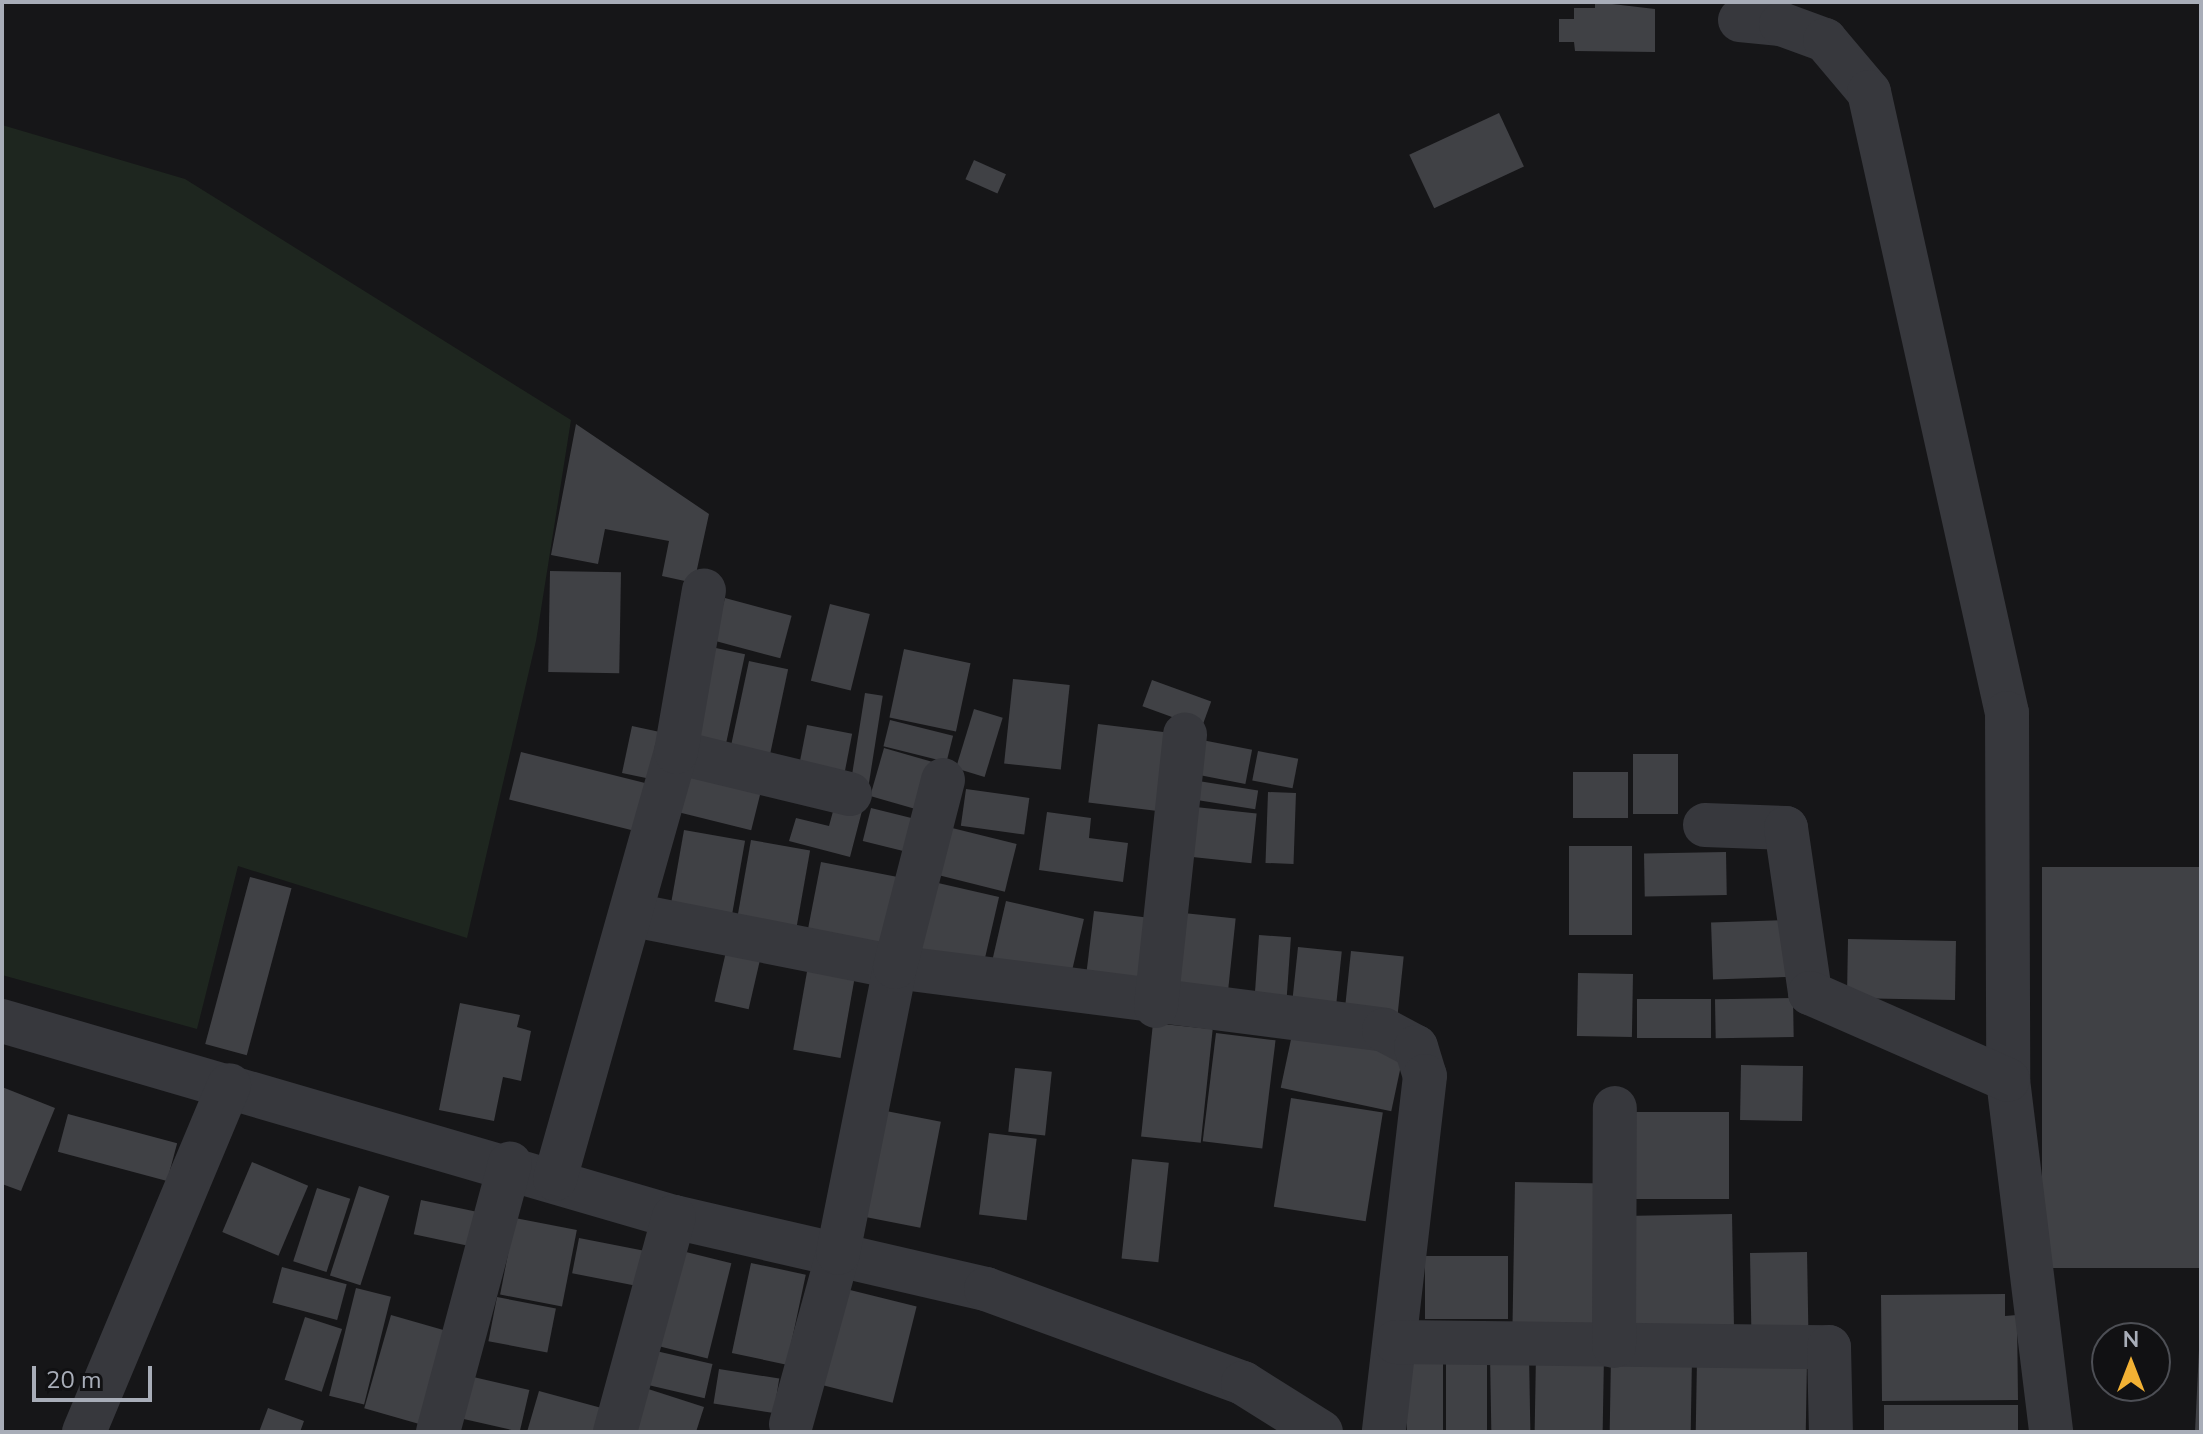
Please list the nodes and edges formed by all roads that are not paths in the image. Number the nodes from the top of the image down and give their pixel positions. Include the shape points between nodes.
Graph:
1 (1722, 12) edge
2 (704, 590) dead end
3 (1185, 735) dead end
4 (676, 752) junction
5 (943, 780) dead end
6 (850, 794) dead end
7 (1705, 825) dead end
8 (633, 915) junction
9 (895, 967) junction
10 (1156, 1006) junction
11 (2, 1021) edge
12 (2008, 1080) junction
13 (229, 1085) junction
14 (1615, 1108) dead end
15 (510, 1164) junction
16 (555, 1179) junction
17 (674, 1217) junction
18 (838, 1253) junction
19 (1396, 1342) junction
20 (1614, 1346) junction
21 (791, 1424) dead end
22 (84, 1432) edge
23 (438, 1432) edge
24 (615, 1432) edge
25 (1321, 1432) edge
26 (1384, 1432) edge
27 (1831, 1432) edge
28 (2051, 1432) edge

1 - 12 street via 1825,40 1869,92 2007,713
2 - 4 street
3 - 10 street
4 - 6 street
4 - 8 street
5 - 9 street
7 - 12 street via 1786,828 1810,993
8 - 9 street
8 - 16 street
9 - 10 street
9 - 18 street
10 - 19 street via 1384,1030 1416,1047 1425,1076
11 - 13 street
12 - 28 street
13 - 15 street
13 - 22 street
14 - 20 street
15 - 16 street
15 - 23 street
16 - 17 street
17 - 18 street
17 - 24 street
18 - 21 street
18 - 25 street via 986,1289 1243,1383
19 - 20 street
19 - 26 street
20 - 27 street via 1829,1347

